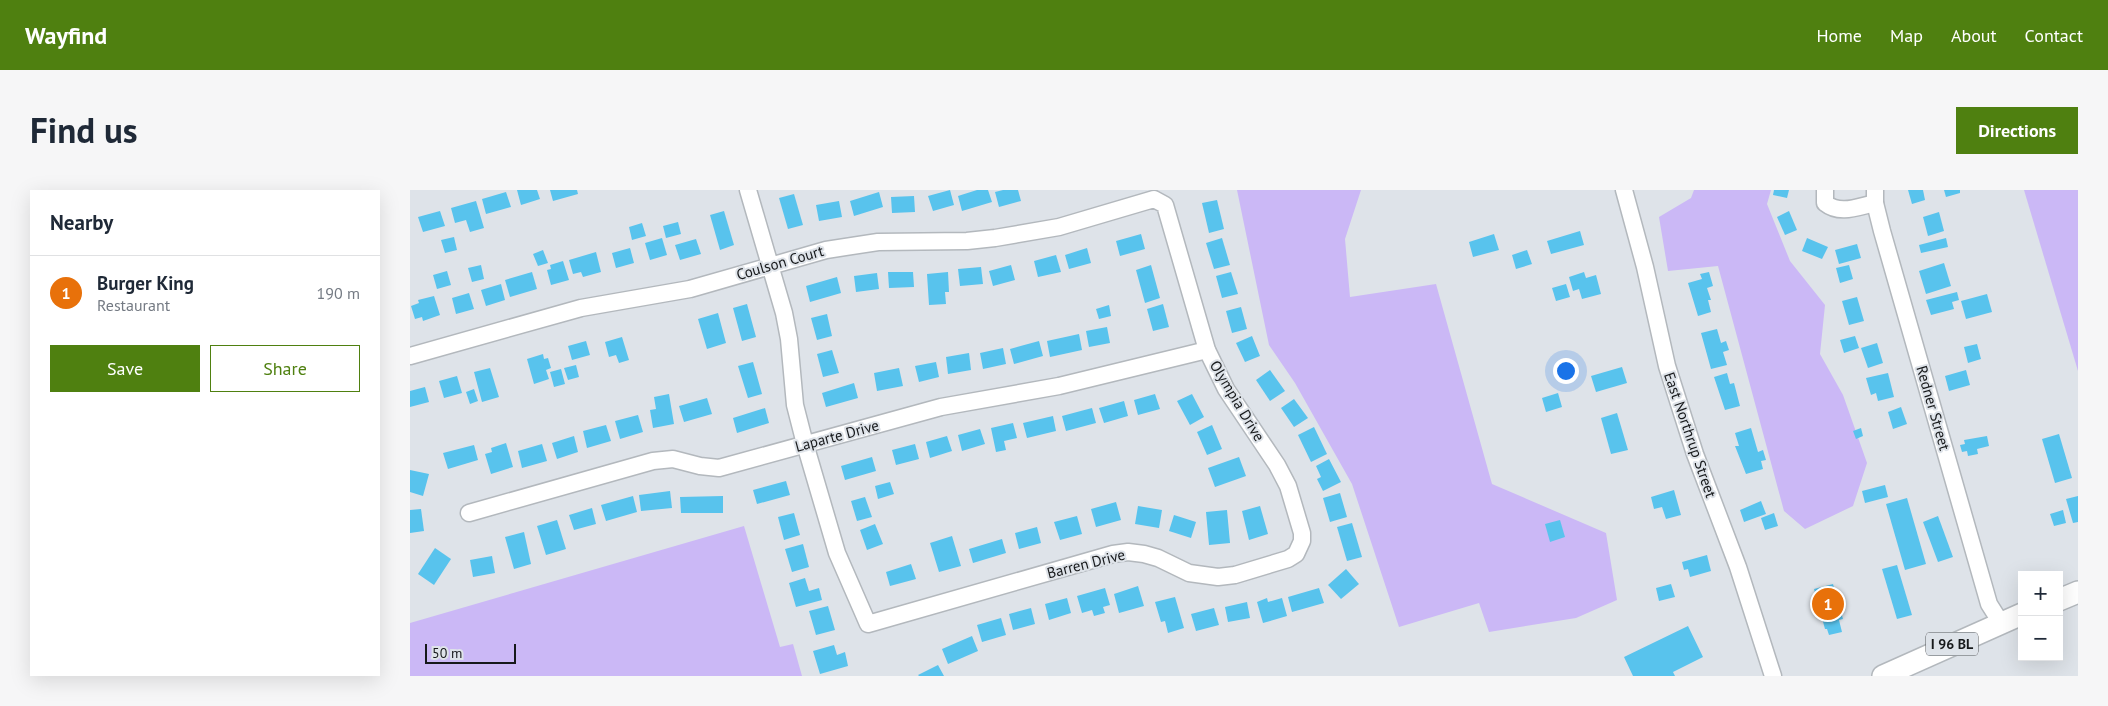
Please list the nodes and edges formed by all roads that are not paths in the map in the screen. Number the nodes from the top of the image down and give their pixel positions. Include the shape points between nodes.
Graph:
1 (748, 190) edge
2 (1624, 190) edge
3 (1825, 190) edge
4 (1875, 197) edge
5 (1154, 199) joint
6 (769, 266) junction
7 (1207, 350) junction
8 (410, 356) edge
9 (805, 444) junction
10 (469, 514) dead end
11 (1300, 548) joint
12 (2078, 592) edge
13 (2063, 598) edge
14 (2018, 616) edge
15 (2002, 622) junction
16 (1773, 676) edge
17 (1883, 676) edge

1 - 6 street
2 - 16 street, East Northrup Street via 1667,366
3 - 4 street via 1825,203 1833,210 1848,209
4 - 15 street, Redner Street via 1989,604
5 - 6 street, Coulson Court via 1032,232 967,241 878,242 826,250
5 - 7 street, Olympia Drive via 1164,205
6 - 8 street, Coulson Court via 682,291 581,308
6 - 9 street via 787,331 794,396
7 - 9 street, Laparte Drive via 1059,386 941,407
7 - 11 street, Olympia Drive via 1226,389 1288,486 1302,533
9 - 10 street, Laparte Drive via 719,468 673,459 653,461
9 - 11 street, Barren Drive via 837,554 868,624 1114,554 1144,554 1189,573 1218,577 1288,559
12 - 13 main road
14 - 15 main road, I 96 BL
15 - 17 main road, I 96 BL

